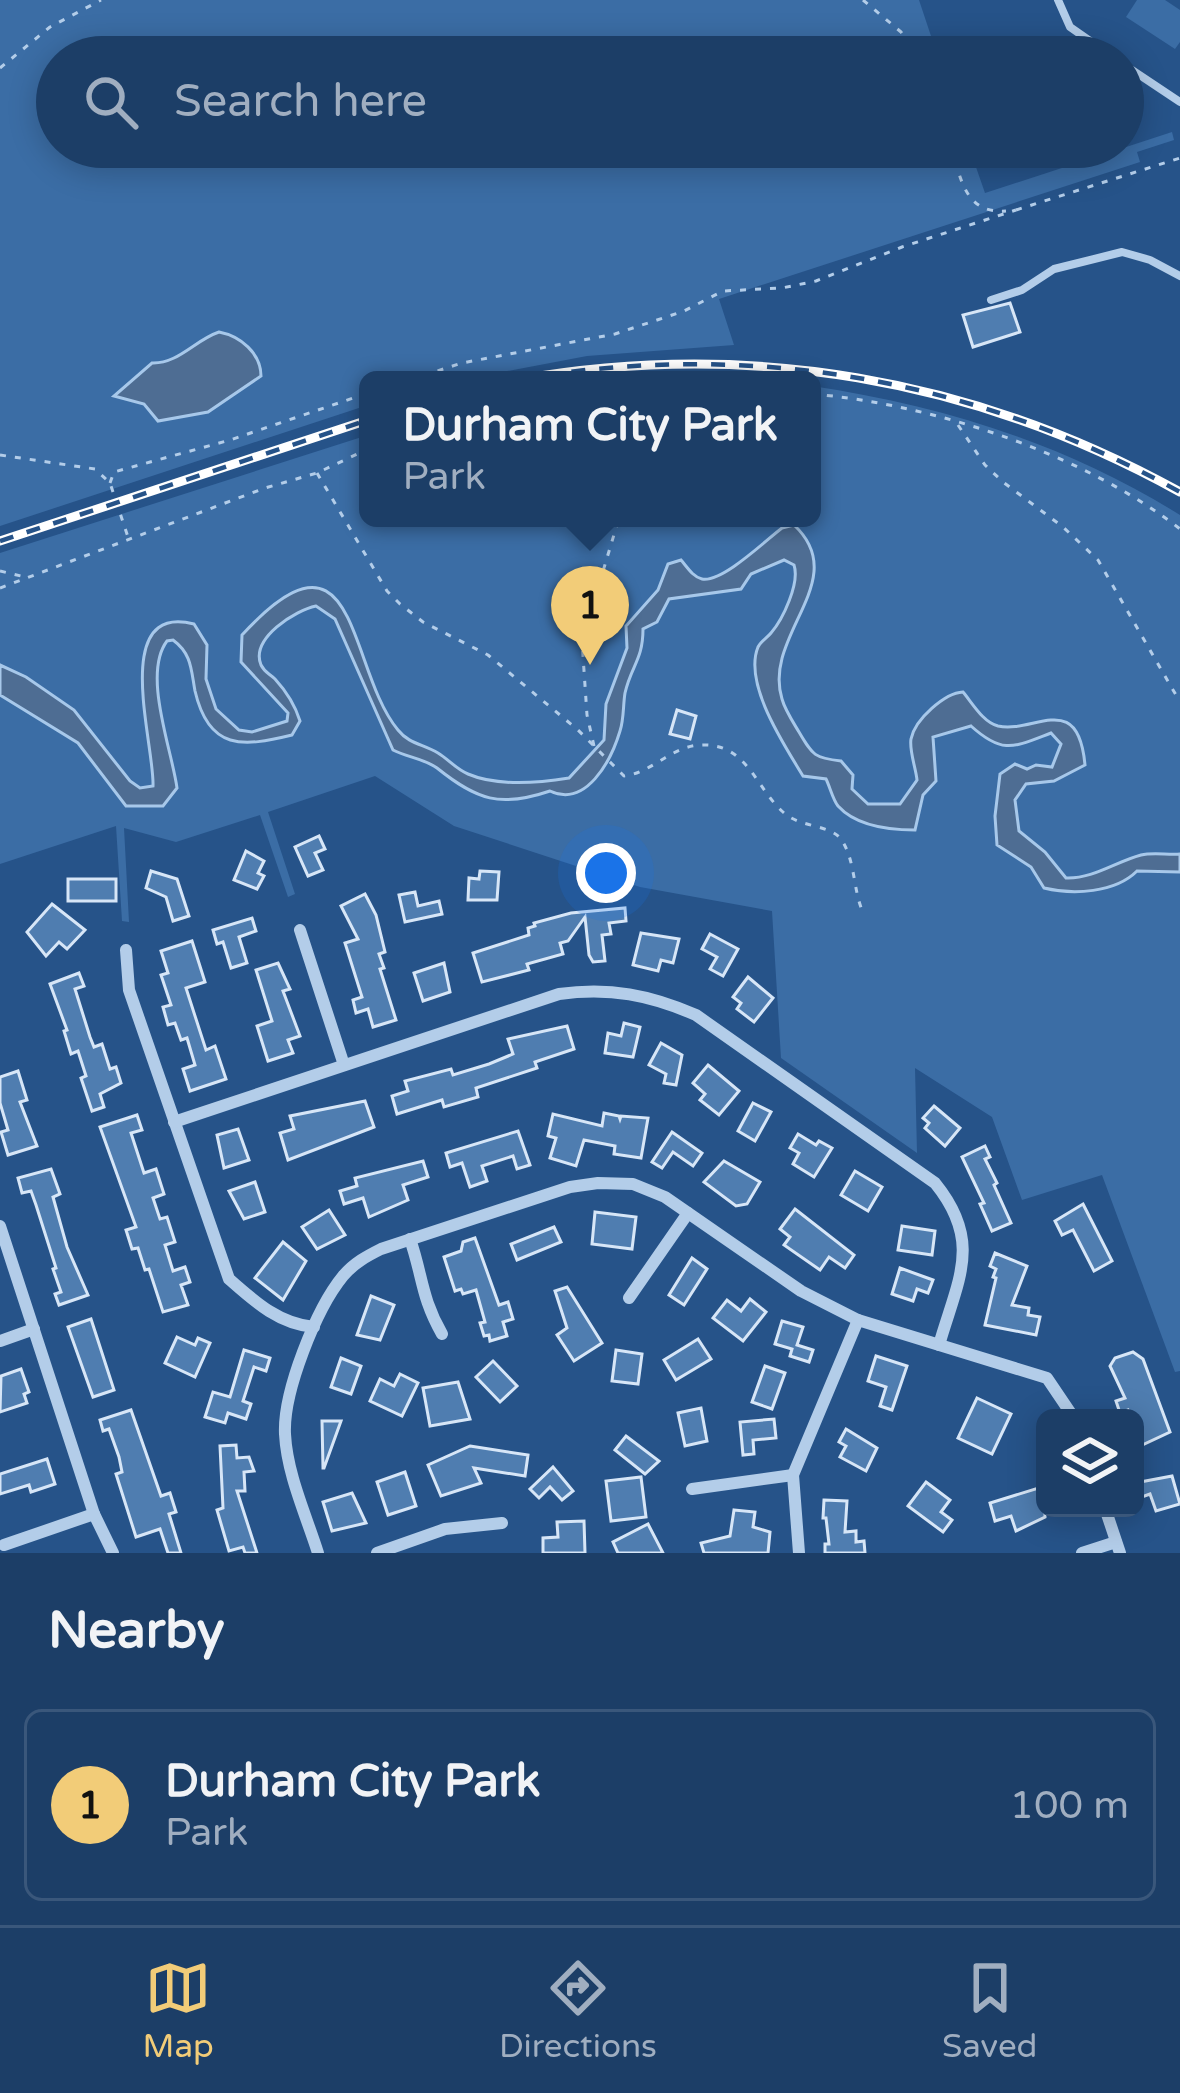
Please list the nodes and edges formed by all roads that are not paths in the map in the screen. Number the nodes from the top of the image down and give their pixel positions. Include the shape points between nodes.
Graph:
1 (1058, 0) edge
2 (1083, 36) edge
3 (1144, 78) edge
4 (1180, 102) edge
5 (1180, 276) edge
6 (991, 300) dead end
7 (300, 930) dead end
8 (126, 950) dead end
9 (344, 1065) junction
10 (174, 1122) junction
11 (688, 1213) junction
12 (0, 1226) edge
13 (410, 1239) junction
14 (629, 1298) dead end
15 (858, 1320) junction
16 (314, 1327) junction
17 (34, 1329) junction
18 (442, 1334) dead end
19 (0, 1341) edge
20 (939, 1345) junction
21 (1068, 1409) edge
22 (793, 1475) junction
23 (692, 1489) dead end
24 (94, 1514) junction
25 (1108, 1517) edge
26 (502, 1522) dead end
27 (4, 1545) dead end
28 (1118, 1548) edge
29 (113, 1553) edge
30 (318, 1553) edge
31 (377, 1553) edge
32 (799, 1553) edge
33 (1082, 1553) edge

1 - 2 lane
3 - 4 lane
5 - 6 lane via 1122,252 1054,269
7 - 9 street
8 - 10 street via 129,990
9 - 10 street
9 - 20 street via 588,990 656,998 696,1016 935,1183 952,1204 964,1258
10 - 16 street via 230,1279 258,1305
11 - 13 street via 647,1188 584,1184
11 - 14 street
11 - 15 street
12 - 17 street
13 - 16 street via 354,1265
13 - 18 street via 424,1303
15 - 20 street
15 - 22 street
16 - 30 street via 284,1431
17 - 19 street
17 - 24 street
20 - 21 street via 1047,1378
22 - 23 street
22 - 32 street
24 - 27 street
24 - 29 street
25 - 28 street
26 - 31 street via 445,1528
28 - 33 street

